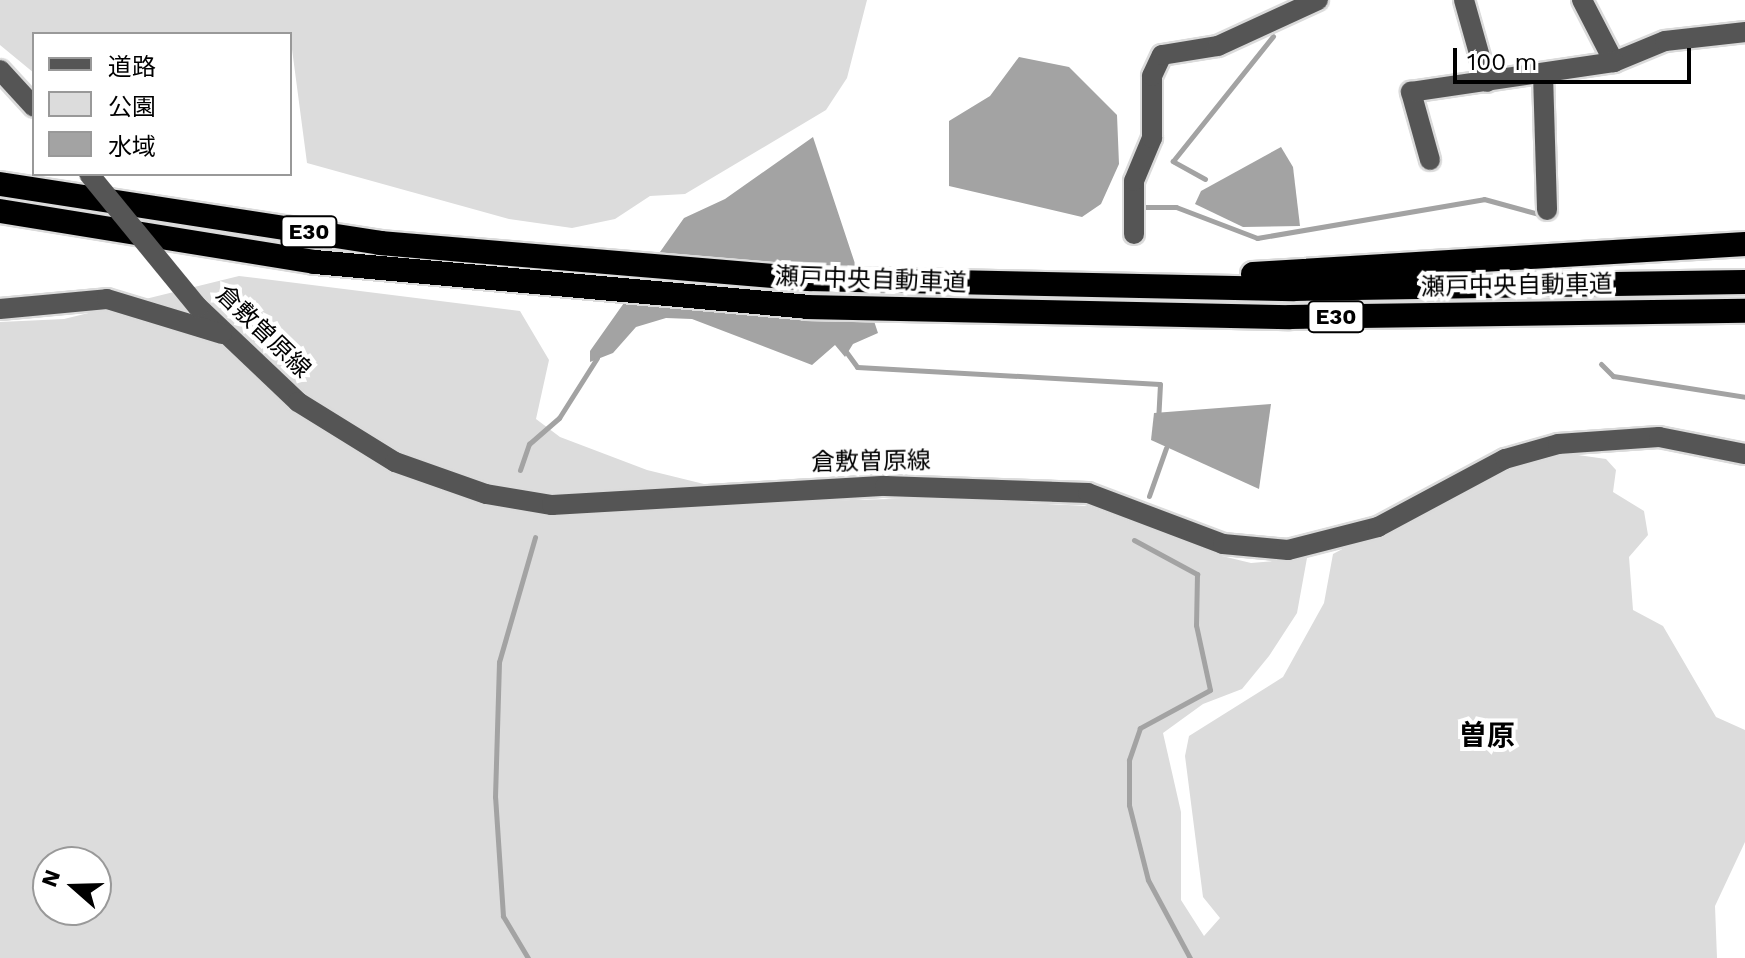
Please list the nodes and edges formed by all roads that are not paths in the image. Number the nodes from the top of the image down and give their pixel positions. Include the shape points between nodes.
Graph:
1 (1318, 0) edge
2 (1464, 0) edge
3 (1582, 0) edge
4 (1745, 32) edge
5 (1614, 62) junction
6 (0, 70) edge
7 (1543, 74) junction
8 (1487, 82) junction
9 (32, 105) edge
10 (1430, 160) dead end
11 (91, 176) edge
12 (0, 184) edge
13 (1547, 210) dead end
14 (0, 211) edge
15 (1134, 234) dead end
16 (1745, 244) edge
17 (1745, 282) edge
18 (1055, 287) junction
19 (0, 309) edge
20 (1745, 311) edge
21 (225, 335) junction
22 (1745, 454) edge

1 - 15 street via 1218,46 1162,55 1152,76 1152,138 1134,181
2 - 8 street
3 - 5 street
4 - 5 street via 1665,41
5 - 7 street via 1559,65
6 - 9 street
7 - 8 street
7 - 13 street
8 - 10 street via 1411,92
11 - 21 street, 倉敷曽原線, bridge
12 - 18 highway, 瀬戸中央自動車道 / E30 via 380,243 619,267
14 - 20 highway, 瀬戸中央自動車道 / E30 via 315,262 602,292 927,310 1259,317
16 - 18 highway
17 - 18 highway, 瀬戸中央自動車道 / E30
19 - 21 street via 107,299
21 - 22 street, 倉敷曽原線 via 298,402 395,462 486,494 552,505 623,506 855,487 1088,493 1223,544 1288,550 1378,527 1505,459 1558,444 1659,437

